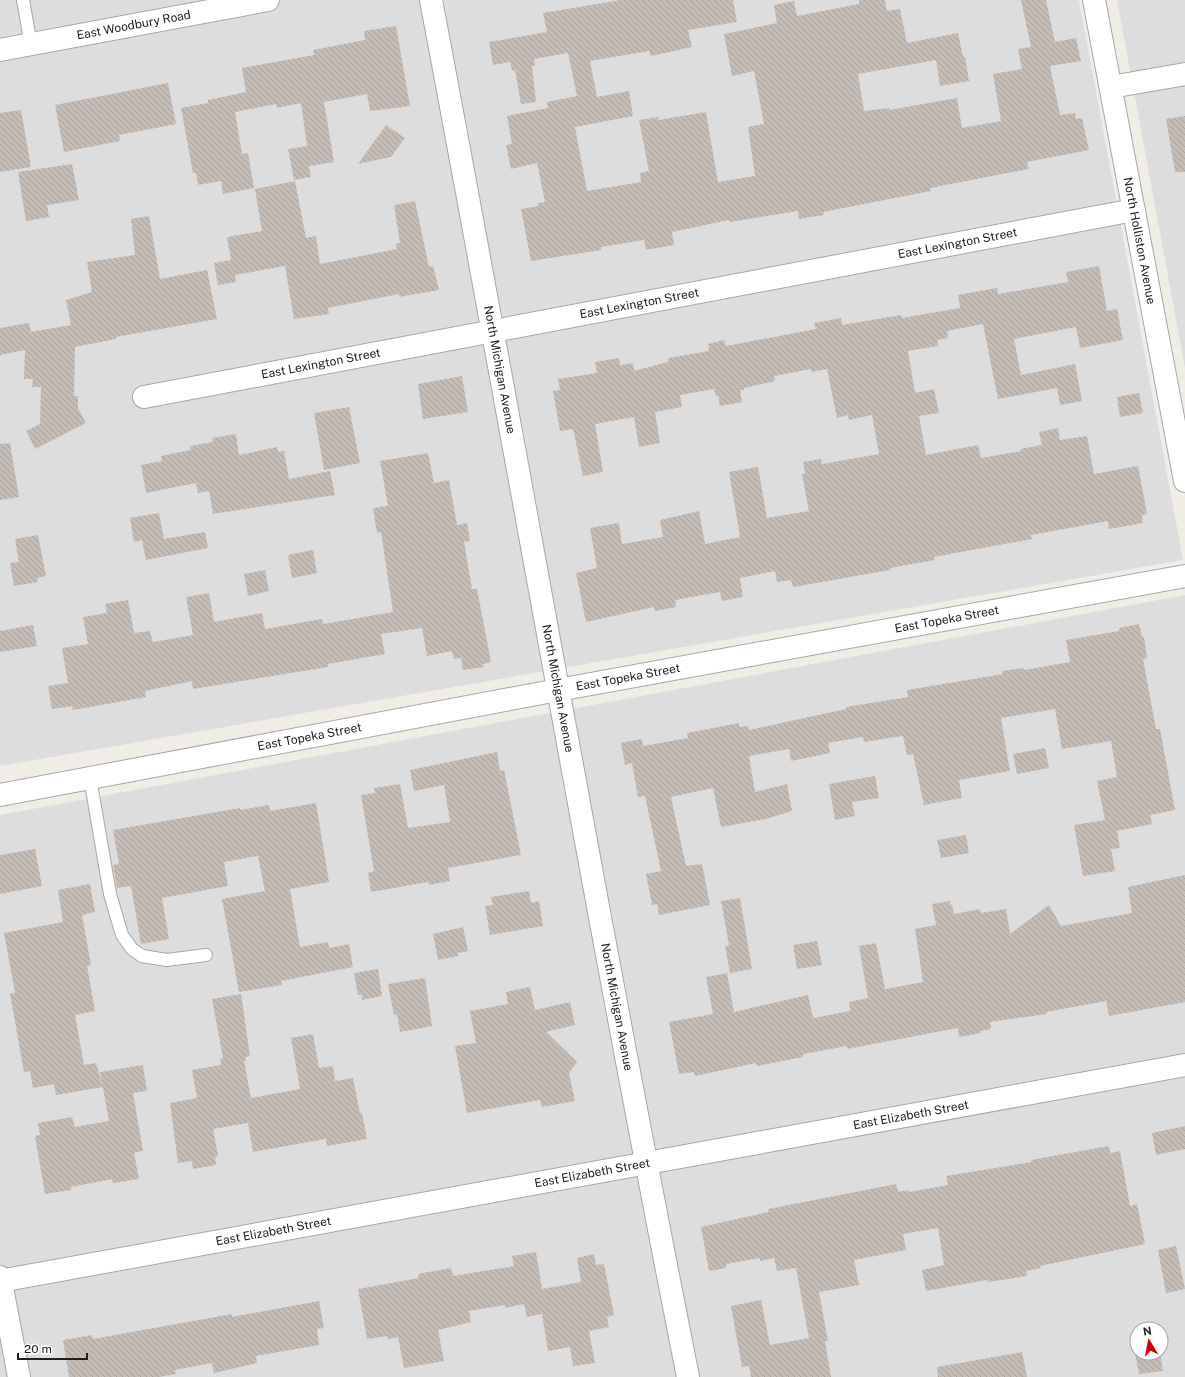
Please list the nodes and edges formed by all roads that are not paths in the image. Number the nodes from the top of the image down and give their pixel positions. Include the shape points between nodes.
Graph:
1 (23, 0) edge
2 (268, 0) edge
3 (431, 0) edge
4 (1094, 0) edge
5 (31, 45) junction
6 (0, 50) edge
7 (1185, 74) edge
8 (1111, 87) junction
9 (1134, 210) junction
10 (494, 330) junction
11 (144, 397) dead end
12 (1185, 481) edge
13 (1185, 576) edge
14 (558, 690) junction
15 (90, 778) junction
16 (0, 795) edge
17 (206, 955) dead end
18 (1185, 1065) edge
19 (646, 1163) junction
20 (0, 1279) edge
21 (19, 1377) edge
22 (688, 1377) edge

1 - 5 lane
2 - 5 street, East Woodbury Road
3 - 10 street, North Michigan Avenue
4 - 8 street, North Holliston Avenue
5 - 6 street, East Woodbury Road
7 - 8 street
8 - 9 street, North Holliston Avenue
9 - 10 street, East Lexington Street
9 - 12 street, North Holliston Avenue
10 - 11 street, East Lexington Street
10 - 14 street, North Michigan Avenue
13 - 14 street, East Topeka Street
14 - 15 street, East Topeka Street
14 - 19 street, North Michigan Avenue
15 - 16 street, East Topeka Street
15 - 17 lane via 110,894 122,935 132,949 142,956 167,960
18 - 19 street, East Elizabeth Street
19 - 20 street, East Elizabeth Street
19 - 22 street, North Michigan Avenue
20 - 21 street

